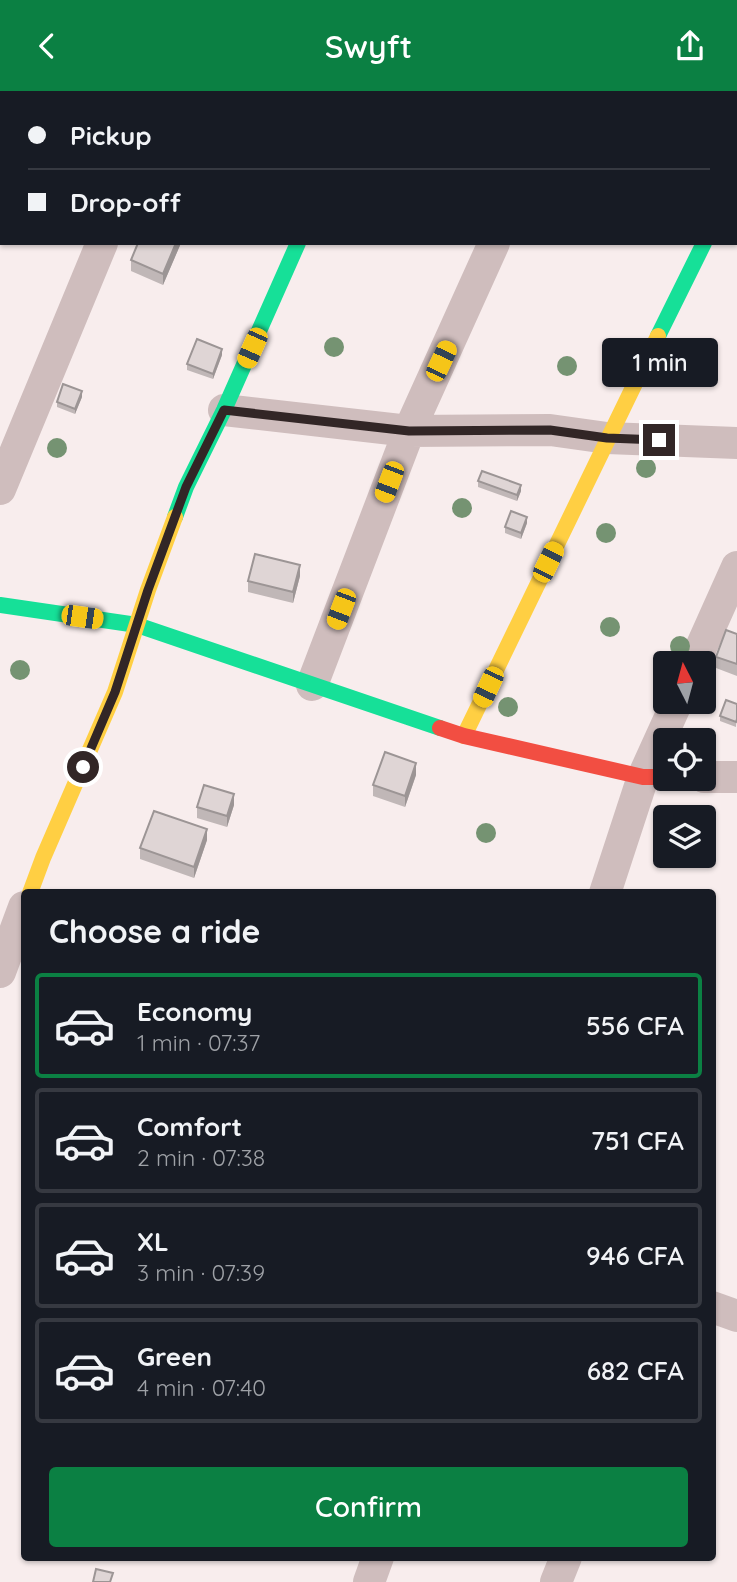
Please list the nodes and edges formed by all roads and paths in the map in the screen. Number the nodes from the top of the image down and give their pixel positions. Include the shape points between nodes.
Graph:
1 (101, 245) edge
2 (297, 245) edge
3 (493, 245) edge
4 (703, 245) edge
5 (224, 410) junction
6 (409, 431) junction
7 (607, 438) junction
8 (737, 443) edge
9 (0, 489) edge
10 (737, 567) edge
11 (0, 605) edge
12 (728, 609) edge
13 (137, 625) junction
14 (702, 651) edge
15 (312, 685) junction
16 (464, 736) junction
17 (653, 777) edge
18 (716, 777) edge
19 (737, 778) edge
20 (653, 779) edge
21 (31, 889) edge
22 (607, 889) edge
23 (21, 915) edge
24 (0, 972) edge
25 (716, 1308) edge
26 (737, 1316) edge
27 (377, 1561) edge
28 (564, 1561) edge
29 (369, 1582) edge
30 (556, 1582) edge

1 - 9 street
2 - 5 street
3 - 6 street
4 - 7 street
5 - 6 street
5 - 13 street via 186,487
6 - 7 street via 550,430
6 - 15 street
7 - 8 street
7 - 16 street
10 - 12 street
11 - 13 street
12 - 14 street
13 - 15 street
13 - 21 street via 115,692
15 - 16 street
16 - 17 street
18 - 19 street
20 - 22 street
23 - 24 street
25 - 26 street
27 - 29 street
28 - 30 street

